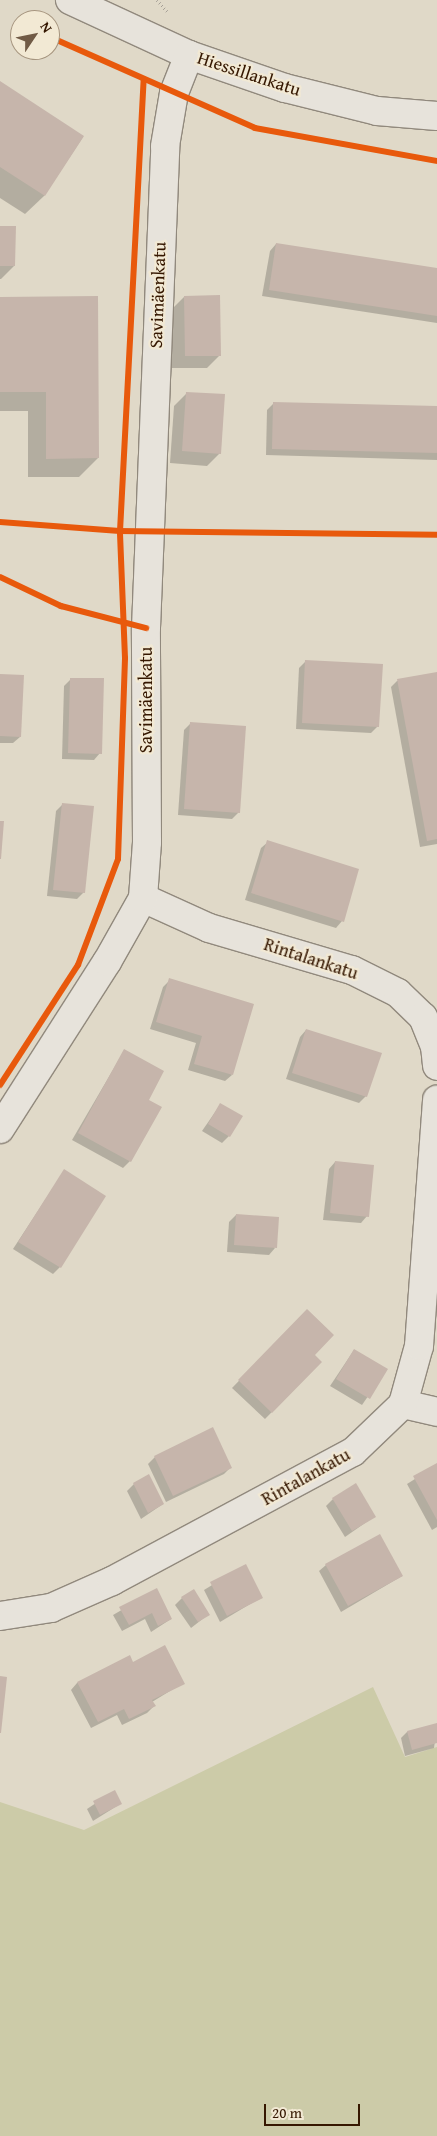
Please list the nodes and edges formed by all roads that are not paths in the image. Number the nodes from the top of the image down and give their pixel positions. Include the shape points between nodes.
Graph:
1 (70, 0) edge
2 (189, 54) junction
3 (437, 116) edge
4 (143, 898) junction
5 (437, 1066) edge
6 (437, 1100) edge
7 (0, 1129) edge
8 (431, 1281) edge
9 (403, 1404) junction
10 (437, 1412) edge
11 (0, 1616) edge

1 - 2 street, Hiessillankatu
2 - 3 street, Hiessillankatu via 285,88 367,109
2 - 4 street, Savimäenkatu via 174,93 165,146 146,618 147,842
4 - 5 street, Rintalankatu via 209,928 352,970 398,993 423,1018 435,1046
4 - 7 street, Savimäenkatu via 107,962
6 - 8 street
8 - 9 street via 419,1346
9 - 10 street
9 - 11 street, Rintalankatu via 353,1452 112,1581 52,1608

